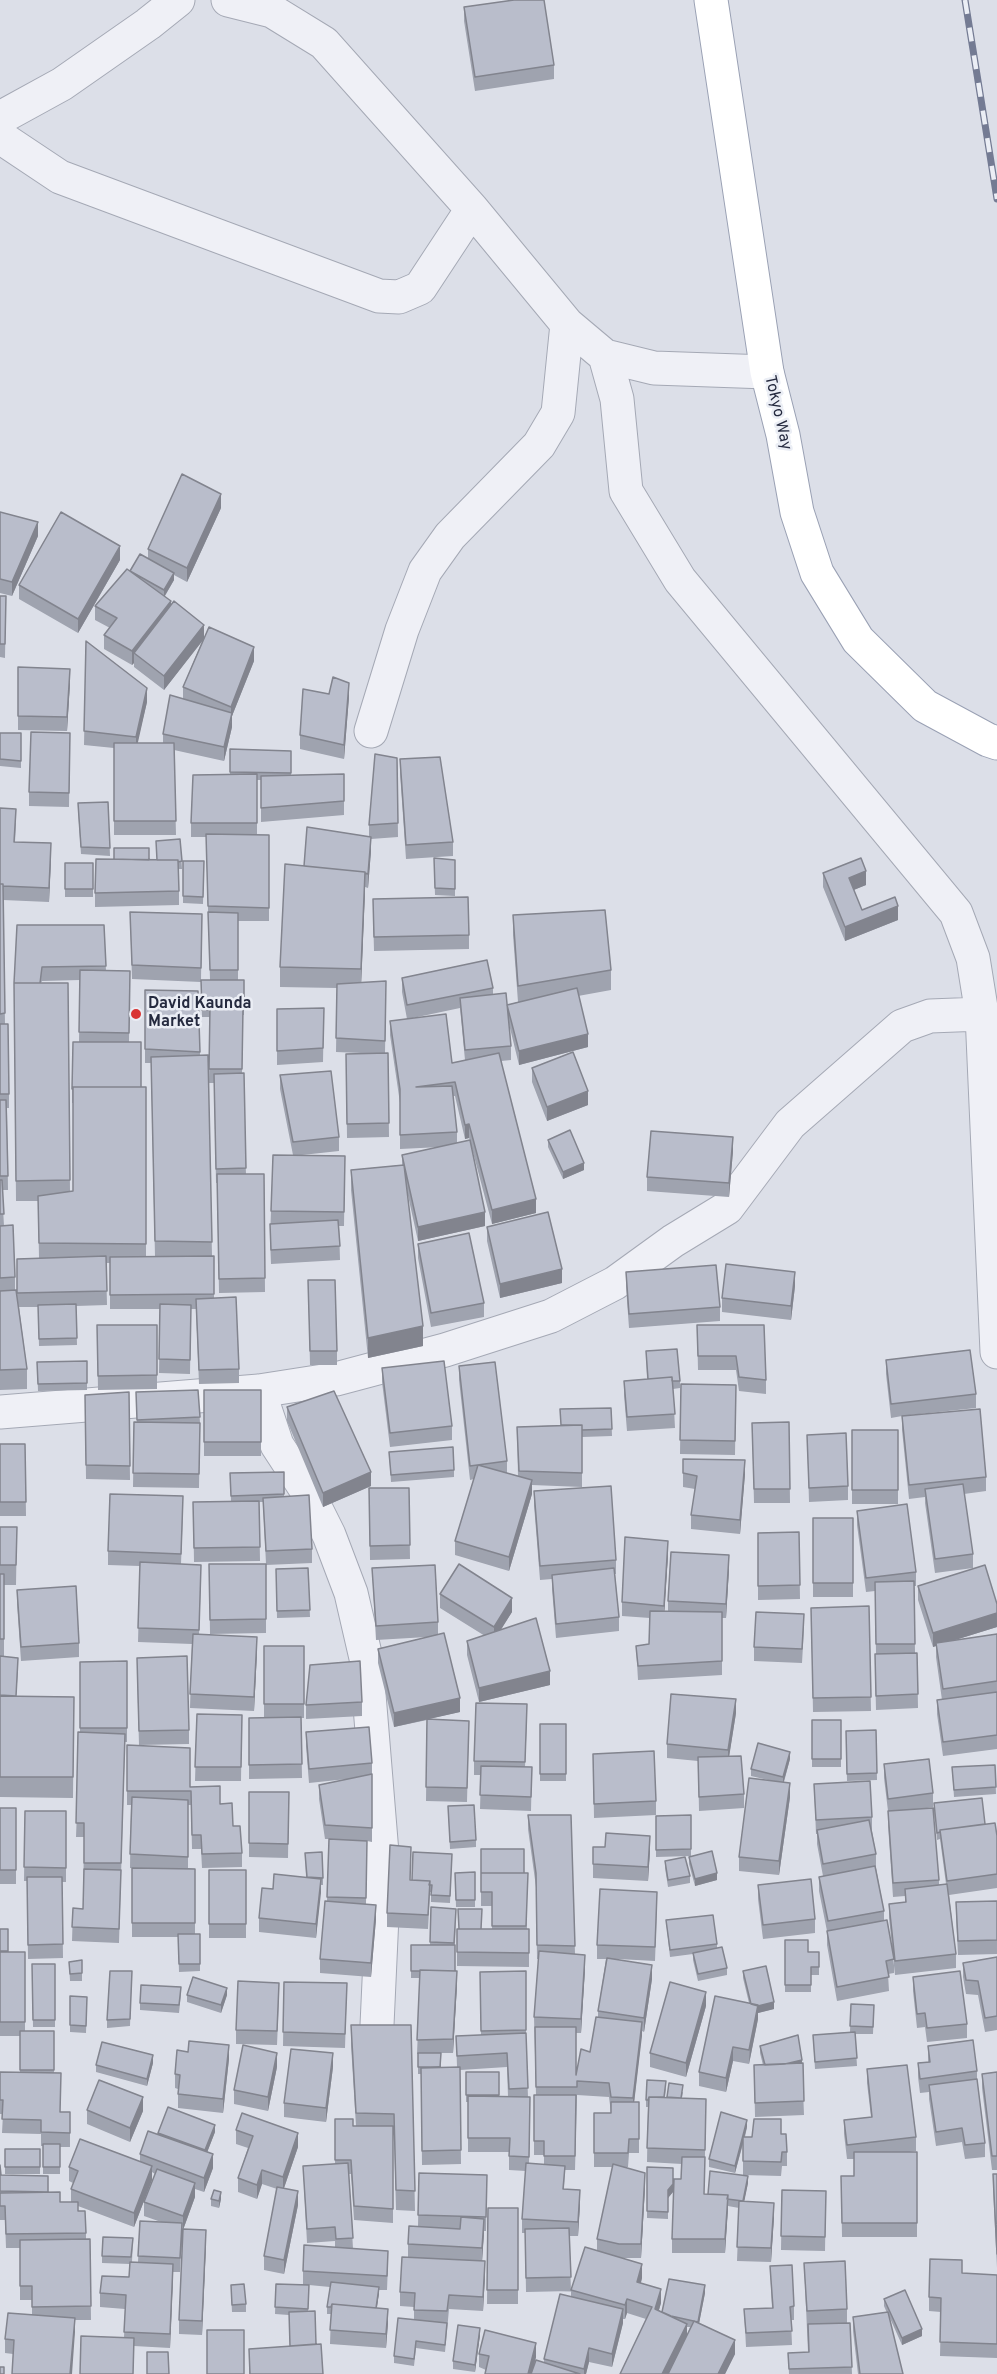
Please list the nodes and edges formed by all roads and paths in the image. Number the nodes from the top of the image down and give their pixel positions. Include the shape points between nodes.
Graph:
1 (178, 0) edge
2 (228, 0) edge
3 (711, 0) edge
4 (0, 118) edge
5 (0, 137) edge
6 (472, 209) junction
7 (567, 324) junction
8 (605, 356) junction
9 (767, 372) junction
10 (371, 731) dead end
11 (997, 743) edge
12 (982, 1014) junction
13 (997, 1352) edge
14 (259, 1391) junction
15 (0, 1412) edge
16 (377, 2025) edge

1 - 4 street via 62,84
2 - 6 street via 272,11 324,43
3 - 9 main road, Tokyo Way
5 - 6 street via 60,177 379,296 399,297 420,288
6 - 7 street
7 - 8 street
7 - 10 street via 558,413 539,445 450,536 425,571
8 - 9 street via 654,368
8 - 12 street via 617,399 626,491 680,580 956,913 973,958
9 - 11 main road, Tokyo Way via 797,512 817,573 852,631 925,706
12 - 13 street
12 - 14 street via 930,1016 902,1026 790,1124 727,1208 615,1283 551,1316 445,1350 336,1378
14 - 15 street
14 - 16 street via 277,1445 329,1535 351,1593 366,1658 382,1853

